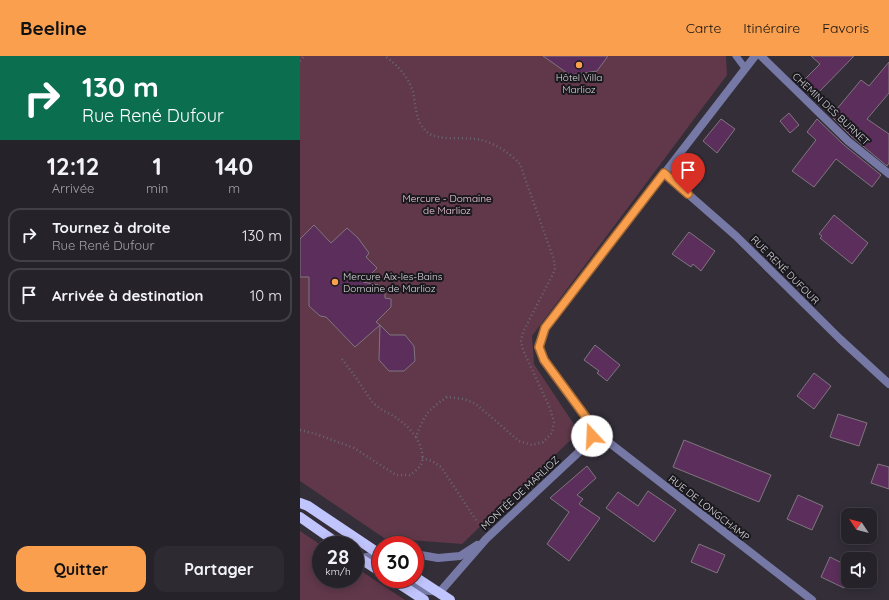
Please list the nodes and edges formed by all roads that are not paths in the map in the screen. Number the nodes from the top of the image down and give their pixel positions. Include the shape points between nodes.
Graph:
1 (736, 56) edge
2 (755, 56) edge
3 (761, 56) edge
4 (745, 68) junction
5 (664, 173) junction
6 (889, 174) edge
7 (889, 384) edge
8 (592, 436) junction
9 (300, 503) edge
10 (300, 517) edge
11 (327, 536) edge
12 (486, 539) junction
13 (372, 548) edge
14 (424, 556) edge
15 (424, 583) edge
16 (406, 588) edge
17 (418, 588) edge
18 (439, 593) junction
19 (424, 600) edge
20 (450, 600) edge
21 (812, 600) edge

1 - 4 lane
2 - 4 street
3 - 6 street, CHEMIN DES BURNET via 848,141
4 - 5 street
5 - 7 street, RUE RENÉ DUFOUR via 736,236
5 - 8 street via 545,328 539,347 544,360 588,420
8 - 12 street, MONTÉE DE MARLIOZ via 581,450
8 - 21 street, RUE DE LONGCHAMP via 611,444
9 - 13 main road
10 - 11 main road
12 - 14 street via 460,556 438,558
12 - 18 street, MONTÉE DE MARLIOZ
15 - 18 main road
16 - 19 main road
17 - 18 lane
18 - 20 main road

